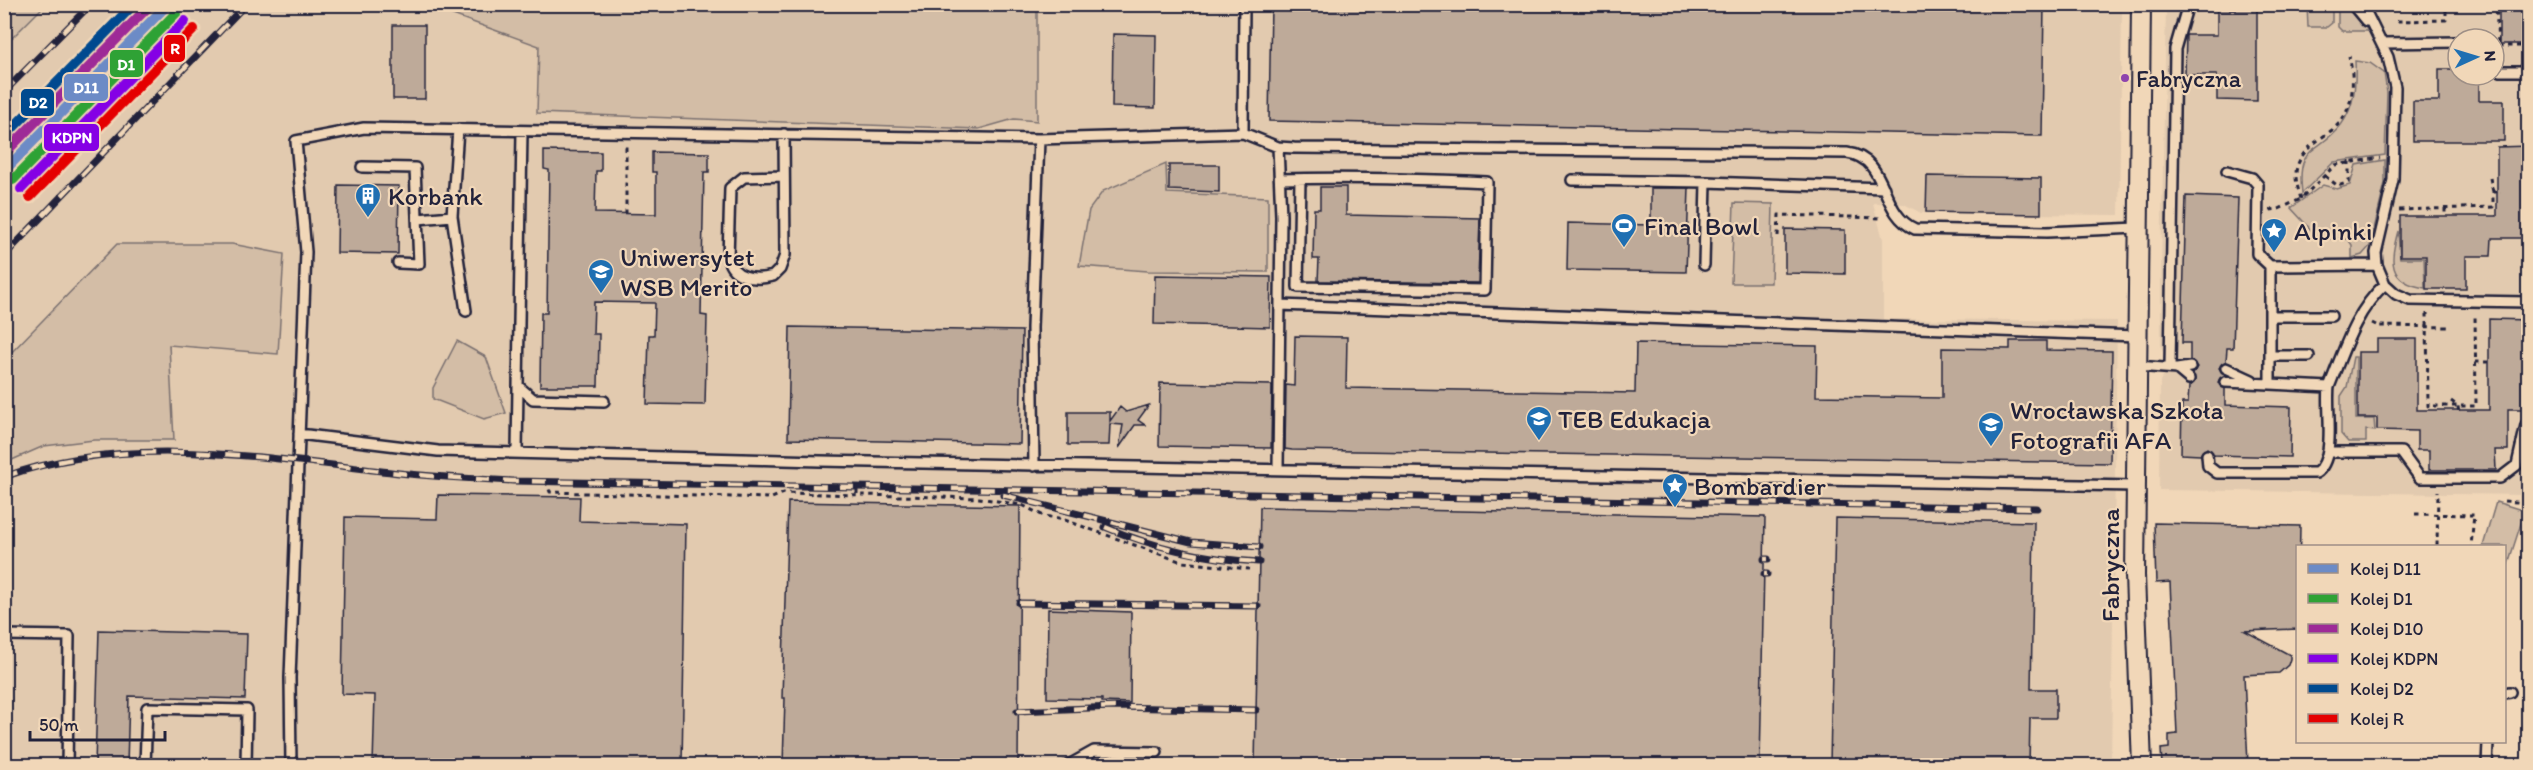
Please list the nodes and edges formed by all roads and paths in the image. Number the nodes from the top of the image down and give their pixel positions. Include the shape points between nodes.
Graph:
1 (1244, 4) edge
2 (2141, 4) edge
3 (2188, 4) edge
4 (2352, 4) edge
5 (2362, 4) edge
6 (2446, 4) edge
7 (2496, 4) edge
8 (2397, 21) dead end
9 (2497, 27) edge
10 (2374, 29) junction
11 (2446, 42) edge
12 (2382, 43) junction
13 (2506, 46) edge
14 (2529, 46) edge
15 (2349, 56) dead end
16 (2506, 71) edge
17 (2529, 71) edge
18 (458, 129) junction
19 (522, 131) junction
20 (627, 132) junction
21 (1243, 133) junction
22 (784, 134) junction
23 (1039, 139) junction
24 (1278, 147) junction
25 (2394, 156) junction
26 (2349, 161) junction
27 (362, 167) dead end
28 (2227, 171) dead end
29 (784, 176) junction
30 (2325, 176) junction
31 (1280, 178) junction
32 (2490, 178) dead end
33 (1300, 179) junction
34 (1572, 180) dead end
35 (1706, 182) junction
36 (1884, 188) junction
37 (2493, 192) junction
38 (2501, 192) dead end
39 (2301, 199) junction
40 (2445, 208) junction
41 (2258, 211) junction
42 (626, 214) dead end
43 (452, 216) junction
44 (1897, 216) junction
45 (2445, 218) dead end
46 (418, 219) junction
47 (2396, 220) dead end
48 (2139, 228) junction
49 (1778, 236) dead end
50 (398, 263) dead end
51 (1704, 265) dead end
52 (2377, 265) junction
53 (2270, 266) junction
54 (2385, 284) junction
55 (2475, 301) junction
56 (2426, 302) junction
57 (2529, 302) edge
58 (1280, 305) junction
59 (466, 311) dead end
60 (2270, 316) junction
61 (2331, 316) dead end
62 (2366, 326) dead end
63 (2427, 327) junction
64 (2450, 327) dead end
65 (2137, 336) junction
66 (2270, 356) junction
67 (2309, 356) dead end
68 (2475, 362) junction
69 (2493, 362) dead end
70 (2137, 366) junction
71 (2190, 367) dead end
72 (2173, 368) junction
73 (2226, 368) dead end
74 (2189, 379) dead end
75 (2225, 382) dead end
76 (2257, 382) junction
77 (2270, 384) junction
78 (518, 386) junction
79 (2329, 387) junction
80 (604, 401) dead end
81 (2451, 401) dead end
82 (2458, 406) junction
83 (2458, 415) dead end
84 (2526, 425) dead end
85 (298, 434) junction
86 (517, 452) junction
87 (2328, 452) junction
88 (2207, 455) dead end
89 (1034, 466) junction
90 (1278, 468) junction
91 (2438, 478) junction
92 (546, 481) dead end
93 (857, 486) dead end
94 (2135, 486) junction
95 (857, 495) junction
96 (2504, 501) dead end
97 (2529, 503) edge
98 (2415, 514) dead end
99 (2438, 515) junction
100 (2437, 545) edge
101 (2471, 545) edge
102 (1249, 568) dead end
103 (4, 634) edge
104 (2488, 743) edge
105 (1157, 752) dead end
106 (67, 765) edge
107 (145, 765) edge
108 (246, 765) edge
109 (291, 765) edge
110 (1067, 765) edge
111 (2142, 765) edge
112 (2487, 765) edge

1 - 21 lane
2 - 48 street, Fabryczna
3 - 72 lane via 2175,49
4 - 10 lane
5 - 10 lane
6 - 8 path via 2446,20
7 - 9 path
10 - 12 lane
11 - 12 lane
12 - 25 lane via 2395,87
13 - 14 path
15 - 39 path via 2353,83 2349,107 2335,128 2308,148 2297,165
16 - 17 lane
18 - 19 lane
18 - 43 lane
18 - 85 lane via 364,128 296,141 306,252
19 - 20 lane
19 - 78 lane
20 - 22 lane
20 - 42 path
21 - 23 lane
21 - 24 lane
22 - 23 lane
22 - 29 lane
23 - 89 lane via 1032,328
24 - 31 lane
24 - 36 lane via 1847,153 1866,159
25 - 26 path
25 - 52 lane
26 - 30 path via 2335,165
26 - 30 path via 2351,176 2344,186
27 - 46 lane via 416,168
28 - 41 lane via 2252,177 2258,185
29 - 29 lane via 783,262 772,276 741,276 732,268 729,258 730,188 744,177
30 - 39 path
31 - 33 lane
31 - 58 lane
32 - 37 path
33 - 33 lane via 1487,182 1485,290 1298,287
34 - 35 lane
35 - 36 lane
35 - 51 lane
36 - 44 lane
37 - 38 path
37 - 40 path via 2493,207
39 - 41 path via 2279,209
40 - 45 path
40 - 47 path via 2399,210
41 - 53 lane via 2257,254
43 - 46 lane
43 - 59 lane
44 - 48 lane via 1907,225 1923,229 2048,232
44 - 49 path via 1876,220 1779,215
46 - 50 lane via 419,264
48 - 65 street, Fabryczna
52 - 53 lane
52 - 54 lane
53 - 60 lane
54 - 56 lane via 2396,294
54 - 79 lane via 2359,315
55 - 56 lane
55 - 57 lane
55 - 68 path
56 - 63 path
58 - 65 lane
58 - 90 lane
60 - 61 lane
60 - 66 lane
62 - 63 path via 2369,321 2378,326
63 - 64 path
63 - 82 path via 2428,406
65 - 70 street, Fabryczna
66 - 67 lane
66 - 77 lane
68 - 69 path
68 - 82 path via 2476,406
70 - 72 lane
70 - 94 street, Fabryczna
71 - 72 lane
72 - 74 lane
73 - 76 lane
75 - 76 lane
76 - 77 lane
77 - 79 lane
78 - 80 lane via 533,399
78 - 86 lane
79 - 87 lane
81 - 82 path
82 - 83 path
84 - 91 lane via 2517,465 2500,478
85 - 86 lane via 438,451
85 - 109 lane
86 - 89 lane
87 - 88 lane via 2326,463 2316,473 2217,473 2208,466
87 - 91 lane via 2401,453 2420,477
89 - 90 lane
90 - 94 lane
91 - 99 path
92 - 95 path via 550,492 772,498 784,493
93 - 95 path
94 - 111 street, Fabryczna via 2135,609
95 - 102 path via 979,498 1022,505 1158,555 1204,565
96 - 97 path
98 - 99 path
99 - 100 path
99 - 101 path via 2474,515
103 - 106 lane via 69,636
104 - 112 lane
105 - 110 lane via 1094,751
107 - 108 lane via 147,708 247,710

